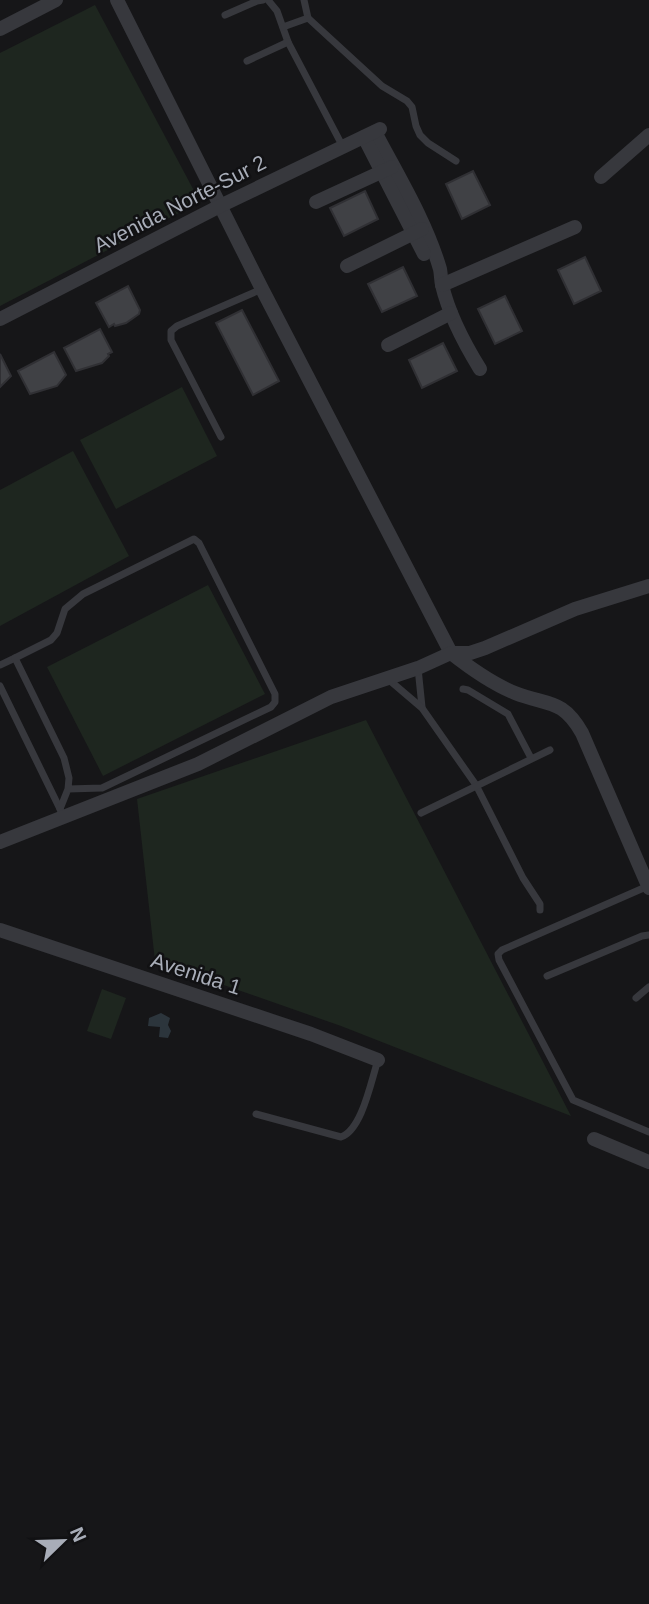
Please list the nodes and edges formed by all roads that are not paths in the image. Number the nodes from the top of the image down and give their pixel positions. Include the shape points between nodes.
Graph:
1 (56, 0) edge
2 (117, 0) edge
3 (265, 0) edge
4 (304, 0) edge
5 (226, 15) dead end
6 (308, 18) junction
7 (283, 27) junction
8 (0, 29) edge
9 (288, 42) junction
10 (247, 61) dead end
11 (649, 135) edge
12 (343, 147) junction
13 (456, 161) dead end
14 (388, 168) junction
15 (601, 177) dead end
16 (316, 202) dead end
17 (220, 206) junction
18 (575, 227) dead end
19 (419, 230) junction
20 (348, 266) dead end
21 (442, 285) junction
22 (262, 289) junction
23 (451, 313) junction
24 (0, 318) edge
25 (388, 345) dead end
26 (480, 369) dead end
27 (221, 437) dead end
28 (649, 586) edge
29 (451, 653) junction
30 (15, 658) junction
31 (0, 665) edge
32 (418, 668) junction
33 (387, 678) junction
34 (0, 685) edge
35 (463, 689) dead end
36 (422, 708) junction
37 (550, 750) dead end
38 (531, 758) junction
39 (477, 785) junction
40 (68, 789) junction
41 (62, 813) junction
42 (421, 813) dead end
43 (0, 842) edge
44 (649, 887) edge
45 (540, 910) dead end
46 (0, 930) edge
47 (649, 935) edge
48 (547, 976) dead end
49 (649, 987) edge
50 (636, 998) dead end
51 (378, 1060) joint
52 (256, 1114) dead end
53 (649, 1132) edge
54 (594, 1139) dead end
55 (649, 1162) edge

1 - 8 street
2 - 17 street
3 - 5 lane
3 - 7 lane via 277,11
4 - 6 lane
6 - 7 lane
6 - 13 lane via 382,86 407,100 420,135
7 - 9 lane
9 - 10 lane
9 - 12 lane
11 - 15 street
12 - 14 street, Avenida Norte-Sur 2 via 373,132
12 - 17 street, Avenida Norte-Sur 2
14 - 16 street
14 - 19 street
17 - 22 street
17 - 24 street, Avenida Norte-Sur 2
18 - 21 street
19 - 20 street
19 - 21 street via 433,273
21 - 23 street
22 - 27 lane via 171,331 171,340
22 - 29 street
23 - 25 street
23 - 26 street
28 - 29 street via 575,609 485,648
29 - 32 street
29 - 44 street via 502,687 563,708 573,718
30 - 31 lane
30 - 40 lane via 64,758
30 - 40 lane via 51,640 65,609 83,594 194,539 275,694 271,707 102,788
32 - 33 street
32 - 36 lane
33 - 36 lane
33 - 41 street via 312,706 198,764
34 - 41 lane
35 - 38 lane via 508,714
36 - 39 lane
37 - 38 lane
38 - 39 lane
39 - 42 lane
39 - 45 lane
40 - 41 lane
41 - 43 street
44 - 53 lane via 498,954 573,1100
46 - 51 street, Avenida 1
47 - 48 lane
49 - 50 lane
51 - 52 lane via 356,1126 347,1135
54 - 55 street

